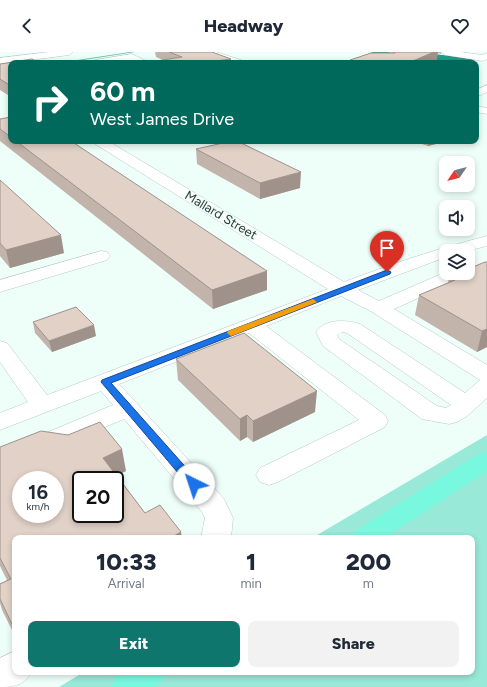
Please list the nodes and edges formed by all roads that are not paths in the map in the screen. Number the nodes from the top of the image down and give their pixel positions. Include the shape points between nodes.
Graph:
1 (65, 52) edge
2 (69, 52) edge
3 (208, 52) edge
4 (236, 52) edge
5 (376, 52) edge
6 (402, 52) edge
7 (445, 52) edge
8 (217, 55) junction
9 (114, 60) edge
10 (139, 60) edge
11 (240, 60) edge
12 (426, 60) edge
13 (453, 60) edge
14 (472, 60) edge
15 (0, 61) edge
16 (104, 144) edge
17 (487, 241) edge
18 (101, 256) dead end
19 (444, 280) edge
20 (0, 286) edge
21 (343, 290) junction
22 (379, 308) junction
23 (251, 325) junction
24 (0, 347) edge
25 (487, 375) edge
26 (105, 382) junction
27 (487, 385) edge
28 (466, 404) junction
29 (43, 406) junction
30 (128, 408) junction
31 (0, 422) edge
32 (0, 462) edge
33 (269, 475) dead end
34 (216, 535) edge
35 (12, 670) edge
36 (0, 676) edge

1 - 2 street
1 - 15 street
3 - 8 street
4 - 8 street
5 - 12 highway
6 - 13 highway
7 - 14 street
8 - 11 street
9 - 10 street via 132,57
16 - 21 street, Mallard Street
17 - 21 street via 416,261
18 - 20 street
19 - 22 street
21 - 22 street, Mallard Street
21 - 23 street
22 - 25 street, Mallard Street
23 - 26 street
23 - 33 street via 376,421
24 - 29 street
26 - 29 street
26 - 30 street
27 - 28 street
28 - 28 street via 353,328 340,326 326,332 330,342 430,414 449,416
29 - 31 street
30 - 32 street
30 - 34 street via 214,507 218,518
35 - 36 street

